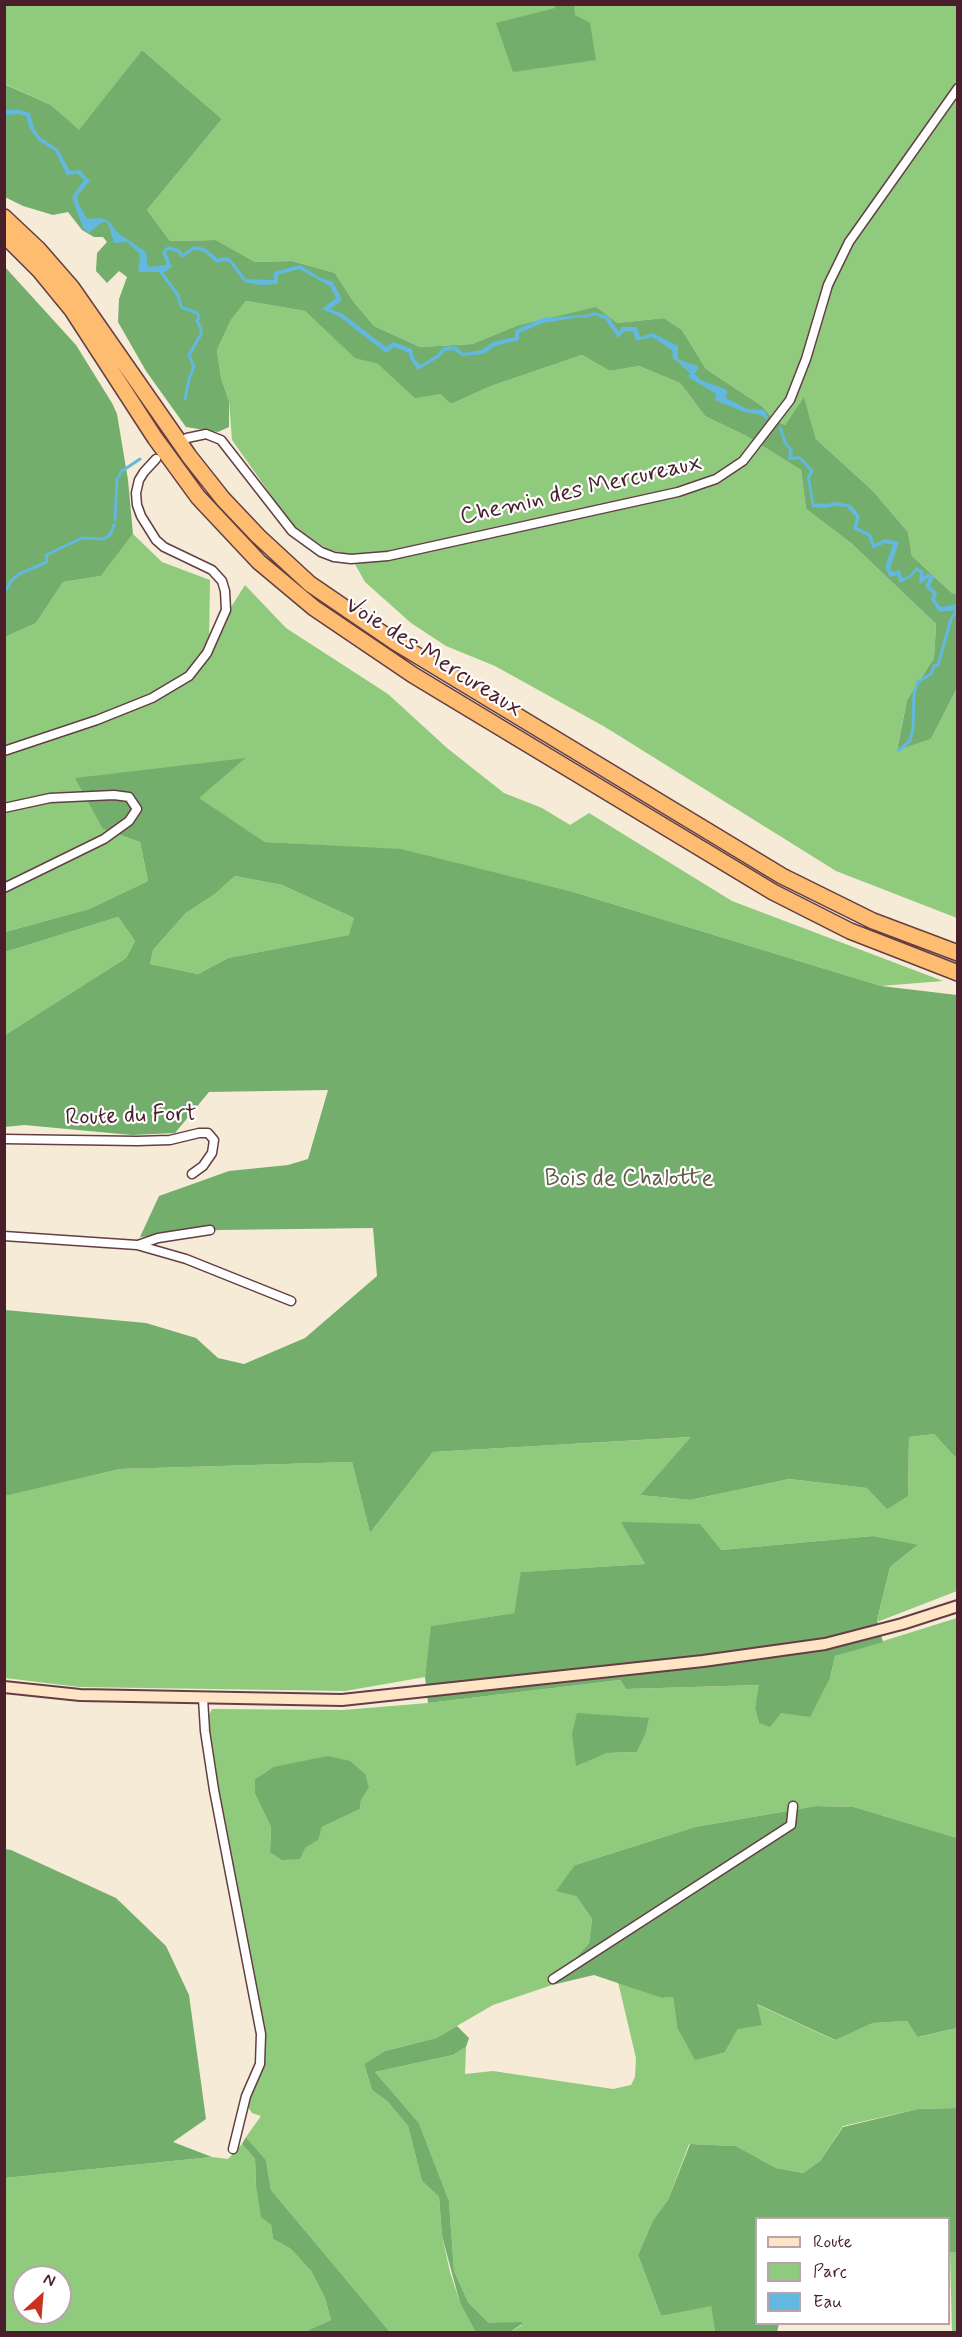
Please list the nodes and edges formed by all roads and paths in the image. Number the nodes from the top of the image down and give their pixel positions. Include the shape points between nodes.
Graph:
1 (957, 88) edge
2 (4, 217) edge
3 (4, 235) edge
4 (187, 438) dead end
5 (156, 459) dead end
6 (4, 751) edge
7 (4, 808) edge
8 (4, 888) edge
9 (957, 953) edge
10 (957, 973) edge
11 (4, 1139) edge
12 (192, 1174) dead end
13 (210, 1230) dead end
14 (4, 1236) edge
15 (137, 1245) junction
16 (291, 1301) dead end
17 (957, 1606) edge
18 (4, 1687) edge
19 (202, 1698) junction
20 (793, 1806) dead end
21 (553, 1978) dead end
22 (233, 2149) dead end

1 - 4 street, Chemin des Mercureaux via 849,242 828,285 798,383 779,416 743,461 706,484 388,556 351,560 321,552 292,531 221,440 206,434
2 - 9 highway, Voie des Mercureaux via 72,288 223,499 285,562 324,594 402,646 783,876 858,914
3 - 10 highway, Voie des Mercureaux via 72,310 160,445 204,503 259,562 314,608 413,675 773,892 858,934
5 - 6 street via 144,472 136,493 147,528 164,547 212,570 225,591 226,610 207,653 189,676 152,698
7 - 8 street via 50,798 114,795 129,797 137,809 129,821 104,839
11 - 12 street, Route du Fort via 137,1141 208,1133 214,1140 212,1154
13 - 15 street
14 - 15 street
15 - 16 street via 186,1259
17 - 19 main road via 825,1644 703,1660 342,1700
18 - 19 main road via 80,1695
19 - 22 street via 214,1790 261,2034 260,2064 246,2096
20 - 21 street via 791,1825

